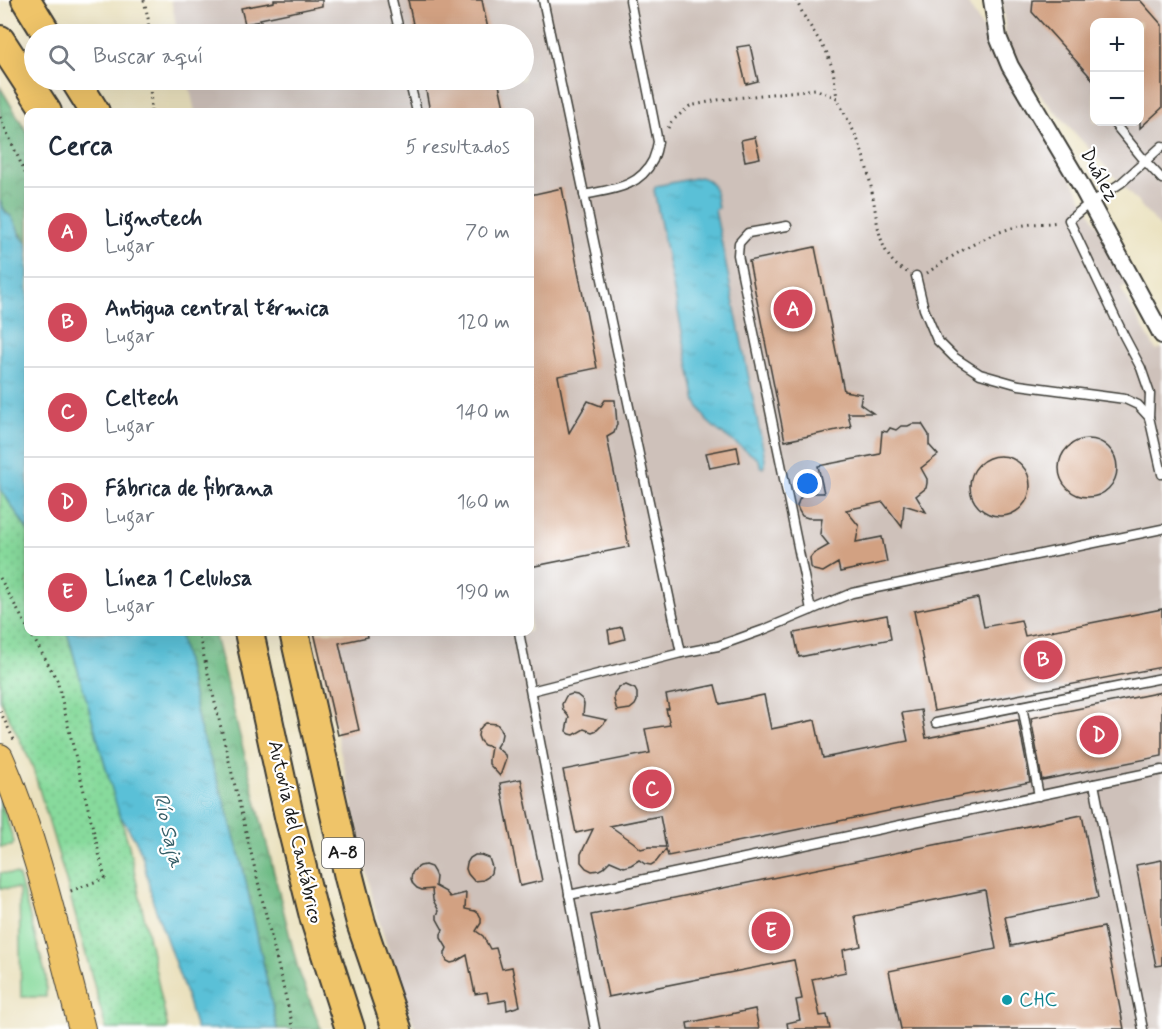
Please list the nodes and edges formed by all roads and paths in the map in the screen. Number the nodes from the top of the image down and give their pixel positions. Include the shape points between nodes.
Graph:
1 (26, 0) edge
2 (144, 0) edge
3 (392, 0) edge
4 (543, 0) edge
5 (630, 0) edge
6 (796, 0) edge
7 (992, 0) edge
8 (41, 24) edge
9 (148, 24) edge
10 (398, 24) edge
11 (0, 40) edge
12 (24, 77) edge
13 (33, 90) edge
14 (81, 90) edge
15 (150, 90) edge
16 (412, 90) edge
17 (837, 98) junction
18 (44, 108) edge
19 (92, 108) edge
20 (151, 108) edge
21 (416, 108) edge
22 (0, 117) edge
23 (1116, 126) edge
24 (658, 142) junction
25 (1162, 146) edge
26 (1145, 161) junction
27 (24, 170) edge
28 (1162, 179) edge
29 (584, 195) junction
30 (1090, 203) junction
31 (1069, 220) junction
32 (787, 226) dead end
33 (916, 276) junction
34 (1162, 335) edge
35 (1149, 417) junction
36 (1162, 474) edge
37 (1162, 529) edge
38 (0, 578) edge
39 (811, 610) junction
40 (24, 621) edge
41 (32, 636) edge
42 (199, 636) edge
43 (250, 636) edge
44 (295, 636) edge
45 (520, 636) edge
46 (681, 653) junction
47 (1162, 678) edge
48 (531, 691) junction
49 (1022, 706) junction
50 (936, 723) dead end
51 (0, 757) edge
52 (1162, 770) edge
53 (1094, 784) junction
54 (1039, 796) junction
55 (289, 816) junction
56 (64, 893) dead end
57 (569, 894) junction
58 (82, 1029) edge
59 (294, 1029) edge
60 (339, 1029) edge
61 (351, 1029) edge
62 (397, 1029) edge
63 (595, 1029) edge
64 (1143, 1029) edge

1 - 8 highway
2 - 9 path
3 - 10 lane
4 - 29 lane
5 - 24 lane
6 - 17 path via 827,52
7 - 30 street, Duález via 999,38 1010,66
11 - 12 highway
13 - 18 highway
14 - 19 highway
15 - 20 path
16 - 21 lane
17 - 24 path via 815,89 690,106 672,121
17 - 33 path via 861,146 886,252 901,269
22 - 27 path
23 - 26 lane
24 - 29 lane via 653,160 641,178 622,187
25 - 26 lane
26 - 28 lane
26 - 30 lane
29 - 46 lane
30 - 31 lane
30 - 34 street, Duález
31 - 33 path via 1024,225 999,233 923,276
31 - 35 lane via 1141,368 1150,394
32 - 39 lane via 748,233 740,243 738,255
33 - 35 lane via 937,340 980,374 1019,385 1125,399
35 - 36 lane
37 - 39 lane via 852,593
38 - 40 path
39 - 46 lane via 718,646
41 - 56 path via 57,680 105,878
42 - 59 path
43 - 55 highway, Autovía del Cantábrico / A-8
44 - 62 highway, A-8 via 349,877
45 - 48 lane
46 - 48 lane
47 - 49 lane
48 - 57 lane
49 - 50 lane
49 - 54 lane
51 - 58 main road via 36,860
52 - 53 lane
53 - 54 lane
53 - 64 lane
54 - 57 lane
55 - 60 highway via 306,914
55 - 61 highway, Autovía del Cantábrico / A-8 via 315,920
57 - 63 lane

